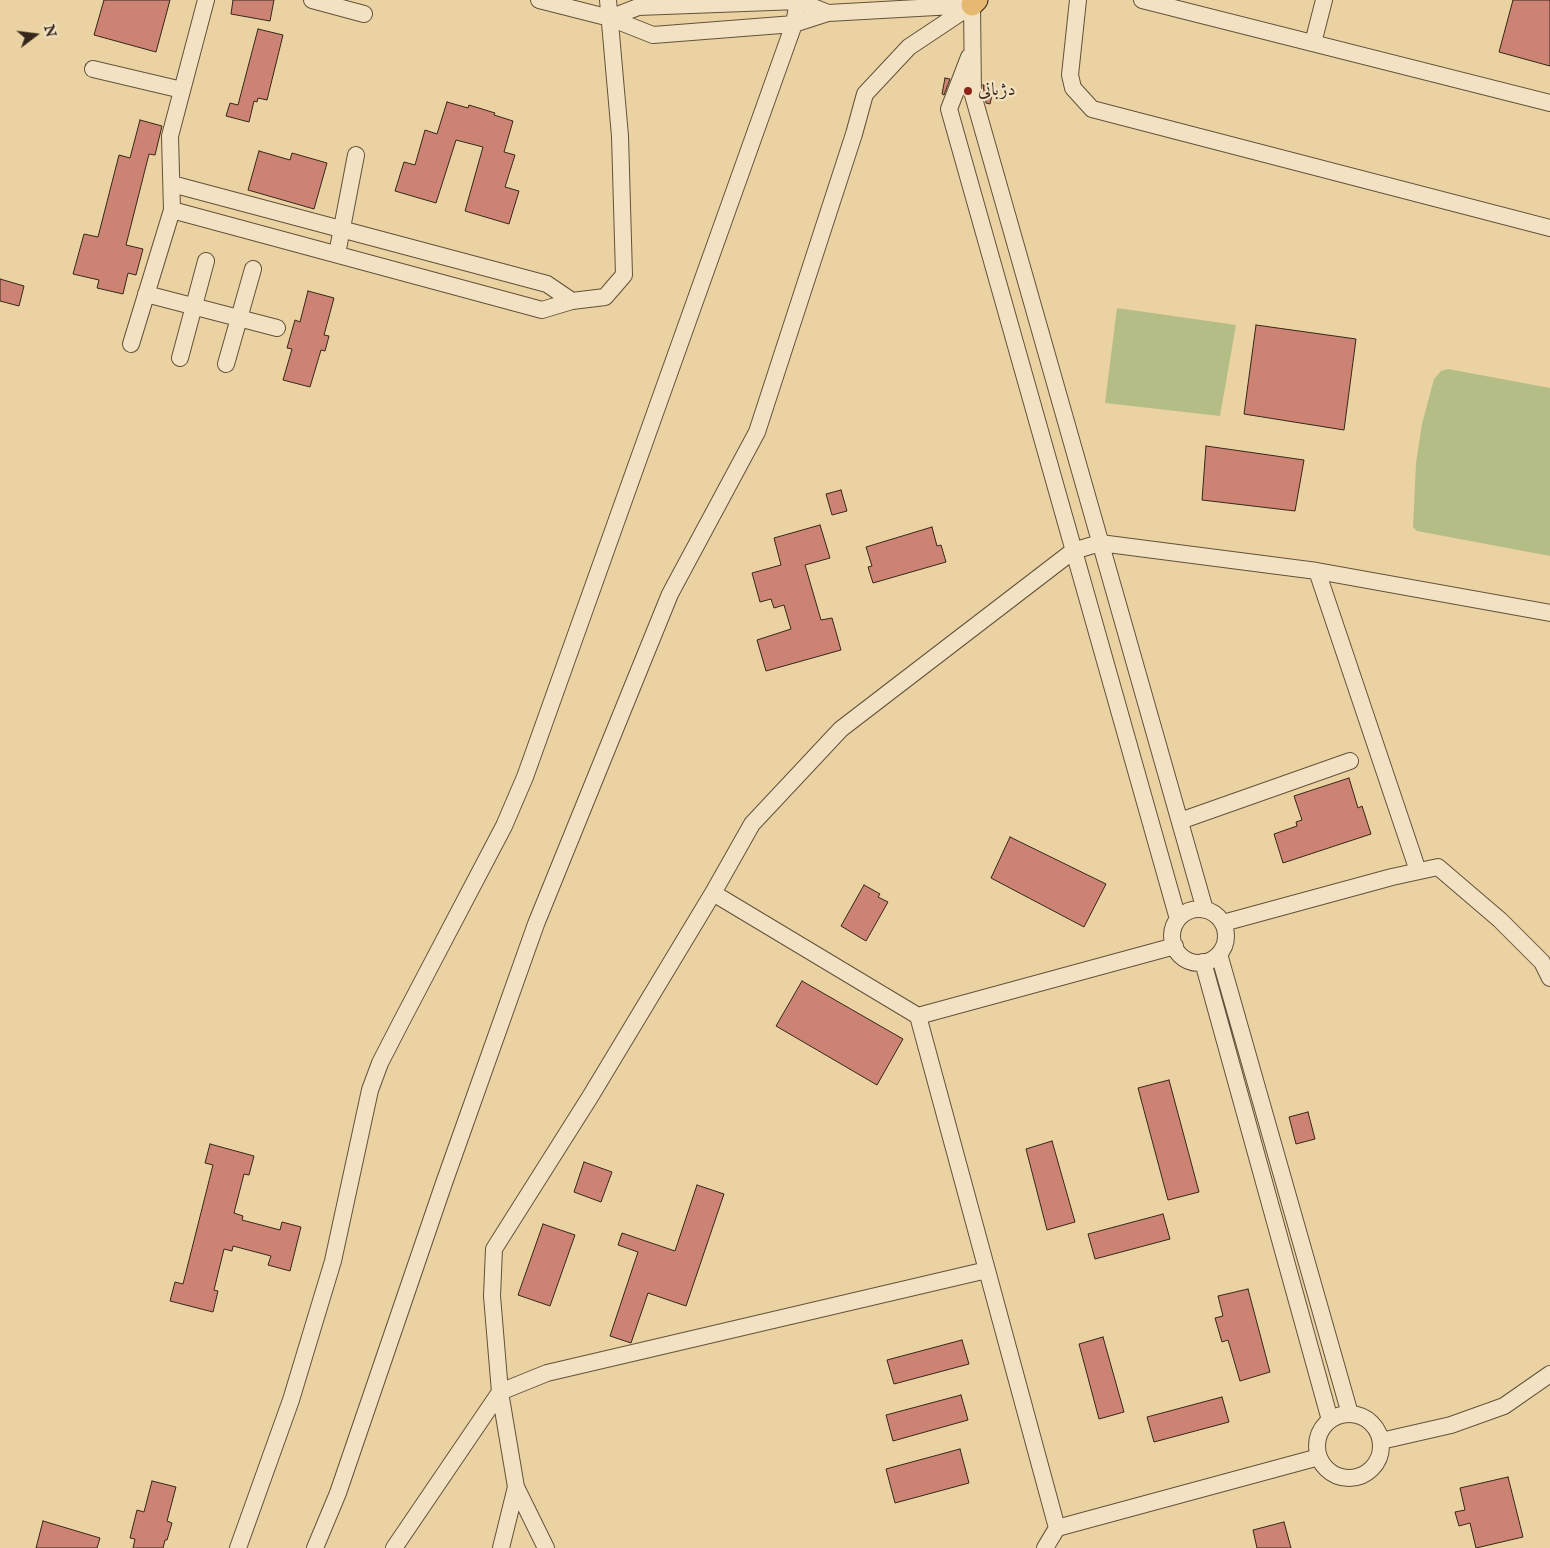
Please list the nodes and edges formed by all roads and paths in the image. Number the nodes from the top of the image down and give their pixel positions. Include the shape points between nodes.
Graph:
1 (206, 0) edge
2 (312, 0) edge
3 (539, 0) edge
4 (608, 0) edge
5 (1078, 0) edge
6 (1142, 0) edge
7 (1324, 0) edge
8 (798, 1) edge
9 (974, 2) edge
10 (828, 13) junction
11 (364, 14) dead end
12 (610, 18) junction
13 (794, 24) junction
14 (1313, 43) junction
15 (973, 48) junction
16 (93, 68) dead end
17 (182, 90) junction
18 (1550, 103) edge
19 (356, 155) dead end
20 (172, 184) junction
21 (172, 210) junction
22 (1550, 228) edge
23 (342, 229) junction
24 (337, 254) junction
25 (206, 261) dead end
26 (253, 269) dead end
27 (146, 294) junction
28 (572, 301) junction
29 (194, 306) junction
30 (239, 318) junction
31 (277, 328) dead end
32 (131, 344) dead end
33 (180, 358) dead end
34 (226, 364) dead end
35 (1100, 542) junction
36 (1073, 551) junction
37 (1317, 571) junction
38 (1550, 613) edge
39 (1350, 761) dead end
40 (1180, 821) junction
41 (1418, 871) junction
42 (713, 893) junction
43 (1205, 910) junction
44 (1178, 919) junction
45 (1223, 924) junction
46 (1175, 946) junction
47 (1219, 954) junction
48 (1203, 962) junction
49 (1550, 978) edge
50 (918, 1016) junction
51 (987, 1270) junction
52 (1550, 1374) edge
53 (500, 1392) junction
54 (1350, 1414) junction
55 (1330, 1420) junction
56 (1381, 1441) junction
57 (1319, 1457) junction
58 (516, 1487) junction
59 (1057, 1528) junction
60 (238, 1548) edge
61 (315, 1548) edge
62 (394, 1548) edge
63 (501, 1548) edge
64 (546, 1548) edge
65 (1045, 1548) edge

1 - 17 lane
2 - 11 lane
3 - 12 lane
4 - 12 lane
5 - 22 lane via 1070,75 1073,88 1092,109
6 - 14 lane
7 - 14 lane
8 - 10 lane
8 - 12 lane via 638,7
8 - 13 lane
9 - 10 lane
9 - 15 lane
9 - 61 lane via 909,47 865,94 757,432 670,594 536,924 338,1493
10 - 13 lane
12 - 13 lane via 653,35
12 - 28 lane via 620,136 624,275 604,297
13 - 60 lane via 525,778 504,826 380,1063 370,1090 333,1261 291,1400
14 - 18 lane
15 - 35 lane via 973,95
15 - 36 lane via 949,109
16 - 17 lane
17 - 20 lane via 170,136
19 - 23 lane
20 - 21 lane
20 - 23 lane
21 - 24 lane
21 - 27 lane
23 - 24 lane
23 - 28 lane via 547,284
24 - 28 lane via 542,310
25 - 29 lane
26 - 30 lane
27 - 29 lane
27 - 32 lane
29 - 30 lane
29 - 33 lane
30 - 31 lane
30 - 34 lane
35 - 36 lane
35 - 37 lane
35 - 40 lane
36 - 42 lane via 841,729 752,824
36 - 44 lane
37 - 38 lane
37 - 41 lane
39 - 40 lane
40 - 43 lane
41 - 45 lane
41 - 49 lane via 1438,867 1500,920 1542,962
42 - 50 lane
42 - 53 lane via 494,1249 492,1296
43 - 44 lane via 1190,910
43 - 45 lane via 1212,912
44 - 46 lane via 1173,932
45 - 47 lane via 1226,940
46 - 48 lane via 1186,959
46 - 50 lane
47 - 48 lane
47 - 54 lane
48 - 55 lane
50 - 51 lane
51 - 53 lane via 547,1373
51 - 59 lane
52 - 56 lane via 1504,1406 1451,1425
53 - 58 lane
53 - 62 lane
54 - 55 lane
54 - 56 lane via 1370,1422
55 - 57 lane via 1318,1437
56 - 57 lane via 1377,1462 1362,1476 1341,1478 1324,1466
57 - 59 lane
58 - 63 lane
58 - 64 lane
59 - 65 lane

